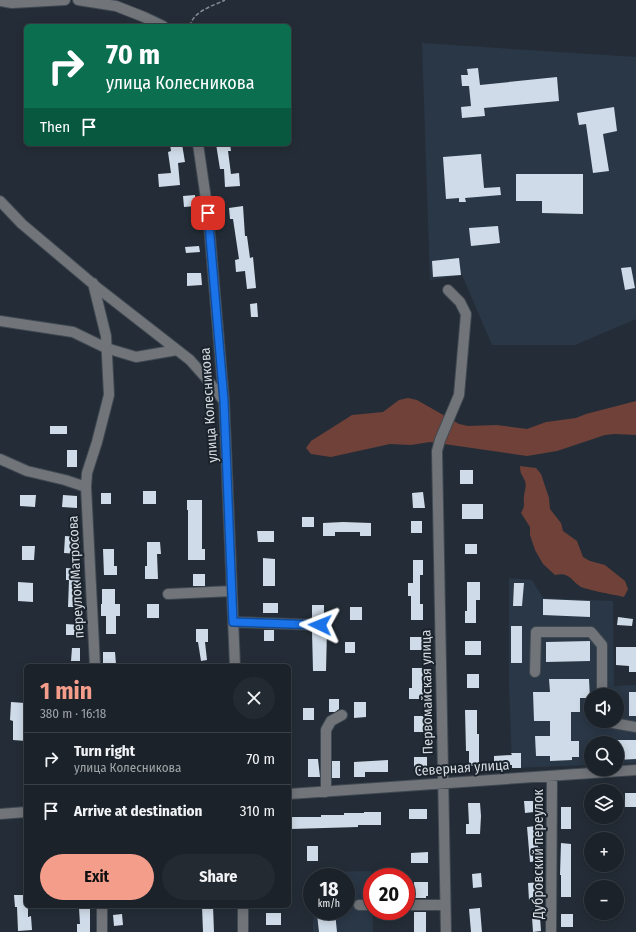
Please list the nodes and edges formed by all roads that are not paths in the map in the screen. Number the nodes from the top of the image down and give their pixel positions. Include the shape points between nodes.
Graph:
1 (65, 0) edge
2 (78, 0) edge
3 (0, 1) edge
4 (158, 24) edge
5 (198, 146) edge
6 (0, 201) edge
7 (93, 284) junction
8 (448, 290) dead end
9 (0, 321) edge
10 (106, 348) junction
11 (177, 350) junction
12 (224, 401) junction
13 (0, 459) edge
14 (86, 488) junction
15 (232, 591) junction
16 (168, 594) dead end
17 (233, 622) junction
18 (320, 625) dead end
19 (95, 664) edge
20 (235, 664) edge
21 (535, 672) dead end
22 (602, 688) edge
23 (342, 715) dead end
24 (624, 725) edge
25 (636, 727) edge
26 (636, 770) edge
27 (552, 776) junction
28 (443, 784) junction
29 (326, 792) junction
30 (291, 794) edge
31 (24, 812) edge
32 (0, 814) edge
33 (359, 905) dead end
34 (363, 905) edge
35 (415, 905) edge
36 (445, 905) junction
37 (102, 908) edge
38 (242, 908) edge
39 (102, 932) edge
40 (243, 932) edge
41 (446, 932) edge
42 (551, 932) edge

1 - 3 street via 12,3
2 - 4 street via 116,6
5 - 12 street, улица Колесникова via 208,213
6 - 7 street via 22,224
7 - 10 street, переулок Матросова via 106,336
7 - 11 street
8 - 28 street, Первомайская улица via 460,302 466,314 459,395 437,451
9 - 10 street via 73,332
10 - 11 street via 136,357
10 - 14 street, переулок Матросова via 109,395 87,473
11 - 12 street via 190,360
12 - 15 street, улица Колесникова
13 - 14 street via 27,471
14 - 19 street, переулок Матросова
15 - 16 street
15 - 17 street, улица Колесникова
17 - 18 street
17 - 20 street, улица Колесникова
21 - 22 street via 536,632 591,632 602,645
23 - 29 street via 331,721 326,730
24 - 25 street
26 - 27 street, Северная улица
27 - 28 street, Северная улица
27 - 42 street, Дубровский переулок
28 - 29 street, Северная улица
28 - 36 street, Первомайская улица
29 - 30 street, Северная улица
31 - 32 street
33 - 34 street
35 - 36 street
36 - 41 street, Первомайская улица
37 - 39 street
38 - 40 street

